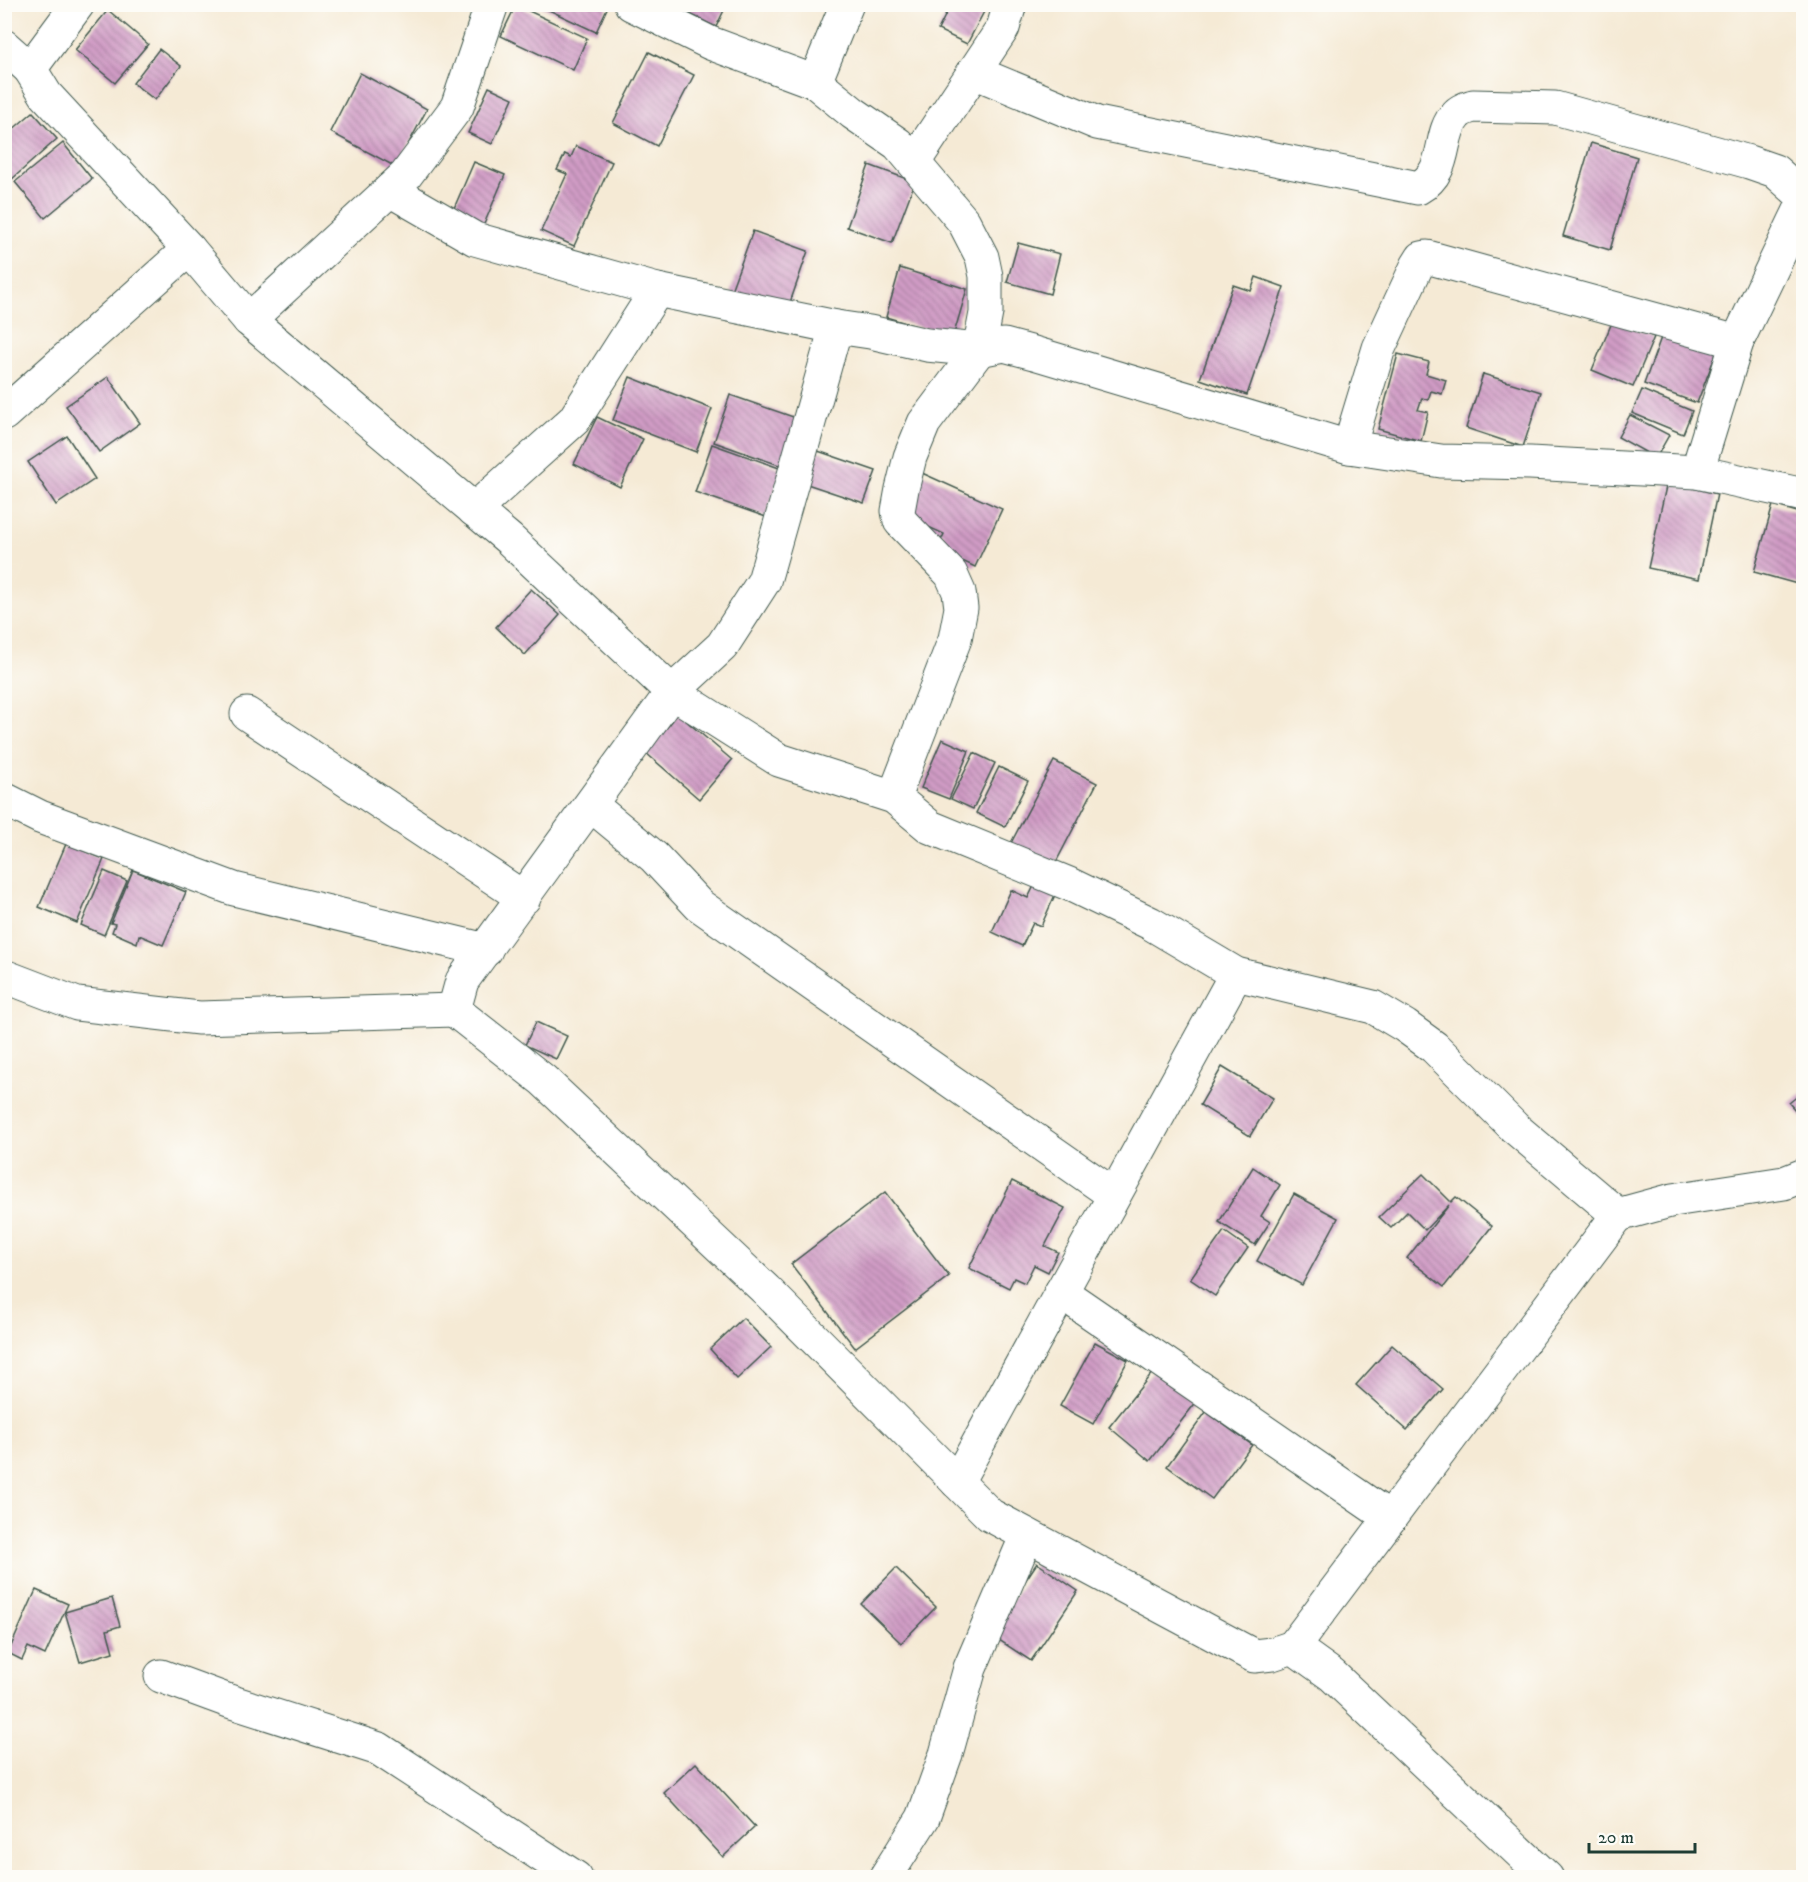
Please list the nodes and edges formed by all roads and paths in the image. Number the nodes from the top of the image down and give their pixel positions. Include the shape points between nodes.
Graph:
1 (78, 4) edge
2 (492, 4) edge
3 (847, 4) edge
4 (1010, 4) edge
5 (634, 5) edge
6 (4, 46) edge
7 (30, 69) junction
8 (974, 72) junction
9 (815, 82) junction
10 (914, 162) junction
11 (390, 190) junction
12 (1803, 197) edge
13 (1803, 202) edge
14 (189, 249) junction
15 (657, 290) junction
16 (249, 320) junction
17 (836, 327) junction
18 (1737, 342) junction
19 (979, 350) junction
20 (4, 414) edge
21 (1349, 447) junction
22 (1697, 472) junction
23 (1803, 495) edge
24 (474, 510) junction
25 (672, 692) junction
26 (248, 714) dead end
27 (894, 797) junction
28 (4, 799) edge
29 (591, 805) junction
30 (524, 898) junction
31 (486, 950) junction
32 (1236, 974) junction
33 (4, 976) edge
34 (453, 1010) junction
35 (1803, 1175) edge
36 (1114, 1195) junction
37 (1618, 1215) junction
38 (1061, 1292) junction
39 (957, 1482) junction
40 (1390, 1518) junction
41 (1027, 1535) junction
42 (1293, 1647) junction
43 (161, 1676) dead end
44 (576, 1878) edge
45 (885, 1878) edge
46 (1547, 1878) edge

1 - 7 street
2 - 11 street via 457,107 406,175
3 - 9 street
4 - 8 street via 1003,28
5 - 9 street via 710,43
6 - 7 street
7 - 14 street via 46,95
8 - 10 street
8 - 12 street via 1097,123 1418,188 1433,176 1451,122 1461,111 1473,106 1556,108 1775,171
9 - 10 street via 898,144
10 - 19 street via 964,222 982,257 986,313
11 - 15 street via 475,239
11 - 16 street
13 - 18 street
14 - 16 street
14 - 20 street
15 - 17 street
15 - 24 street via 574,420
16 - 24 street
17 - 19 street via 927,345
17 - 25 street via 764,581 722,646
18 - 21 street via 1422,258 1379,348
18 - 22 street
19 - 21 street via 1004,345
19 - 27 street via 924,423 902,489 900,521 951,574 961,608 955,639
21 - 22 street via 1442,461
22 - 23 street
24 - 25 street
25 - 27 street via 778,760
25 - 29 street
26 - 30 street
27 - 32 street via 930,827 1069,884 1150,923
28 - 31 street via 40,818 234,889
29 - 30 street
29 - 36 street via 654,857 699,904
30 - 31 street
31 - 34 street via 462,981
32 - 36 street
32 - 37 street via 1373,1007 1405,1026 1434,1047 1515,1128
33 - 34 street via 77,1004 199,1018
34 - 39 street via 543,1080 766,1290
35 - 37 street via 1784,1183 1673,1200
36 - 38 street
37 - 40 street
38 - 39 street
38 - 40 street
39 - 41 street via 990,1515
40 - 42 street
41 - 42 street via 1254,1656
41 - 45 street via 970,1668 923,1818
42 - 46 street via 1332,1675
43 - 44 street via 379,1749

